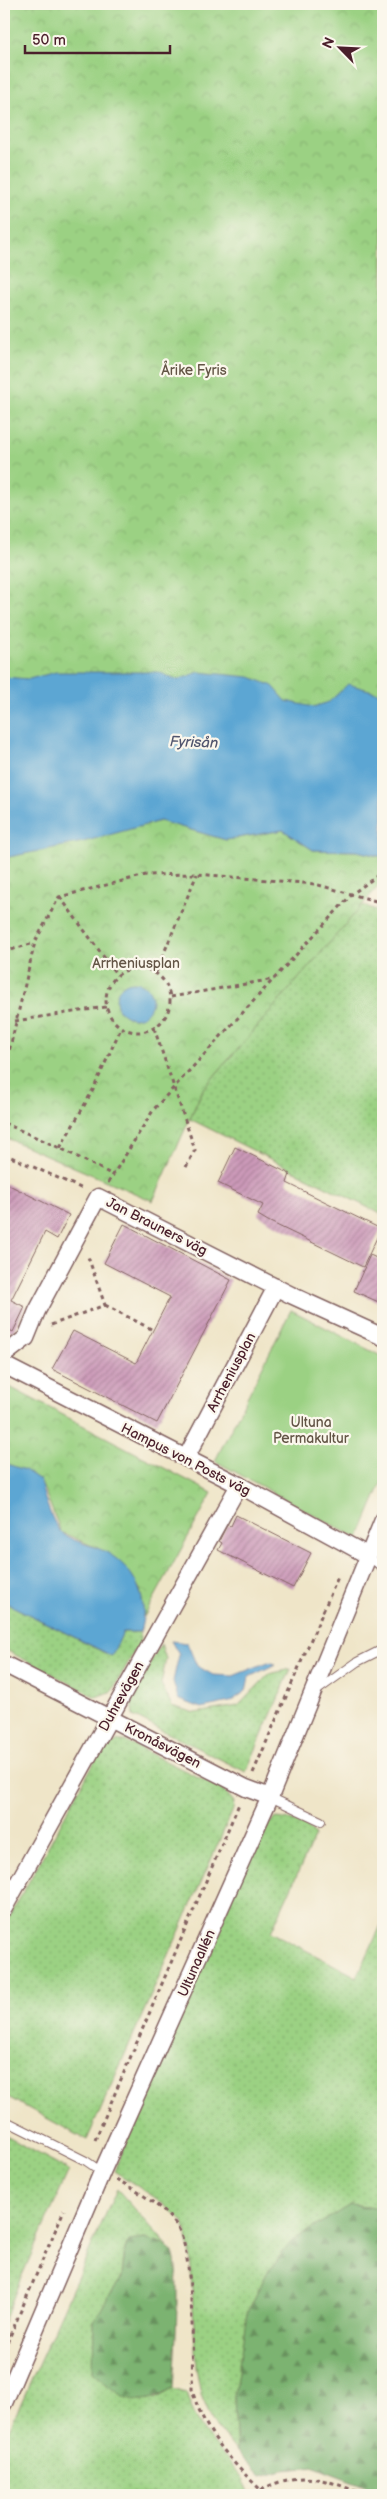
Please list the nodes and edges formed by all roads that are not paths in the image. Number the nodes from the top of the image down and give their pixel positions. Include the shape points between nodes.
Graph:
1 (276, 1287) junction
2 (383, 1337) edge
3 (4, 1355) edge
4 (4, 1366) edge
5 (186, 1458) junction
6 (239, 1485) junction
7 (383, 1520) edge
8 (367, 1555) junction
9 (383, 1568) edge
10 (383, 1650) edge
11 (4, 1664) edge
12 (309, 1697) junction
13 (109, 1718) junction
14 (270, 1797) junction
15 (321, 1821) dead end
16 (4, 1908) edge
17 (4, 2120) edge
18 (102, 2172) junction
19 (4, 2403) edge

1 - 2 street, Jan Brauners väg
1 - 3 street, Jan Brauners väg via 98,1197 26,1338
1 - 5 street, Arrheniusplan
4 - 5 street, Hampus von Posts väg
5 - 6 street, Hampus von Posts väg
6 - 8 street, Hampus von Posts väg
6 - 13 street, Duhrevägen
7 - 8 street, Ultunaallén
8 - 9 lane
8 - 12 street, Ultunaallén
10 - 12 lane via 357,1662
11 - 13 street, Kronåsvägen
12 - 14 street, Ultunaallén
13 - 14 street, Kronåsvägen
13 - 16 street, Duhrevägen
14 - 15 lane
14 - 18 street, Ultunaallén
17 - 18 lane
18 - 19 street, Ultunaallén

